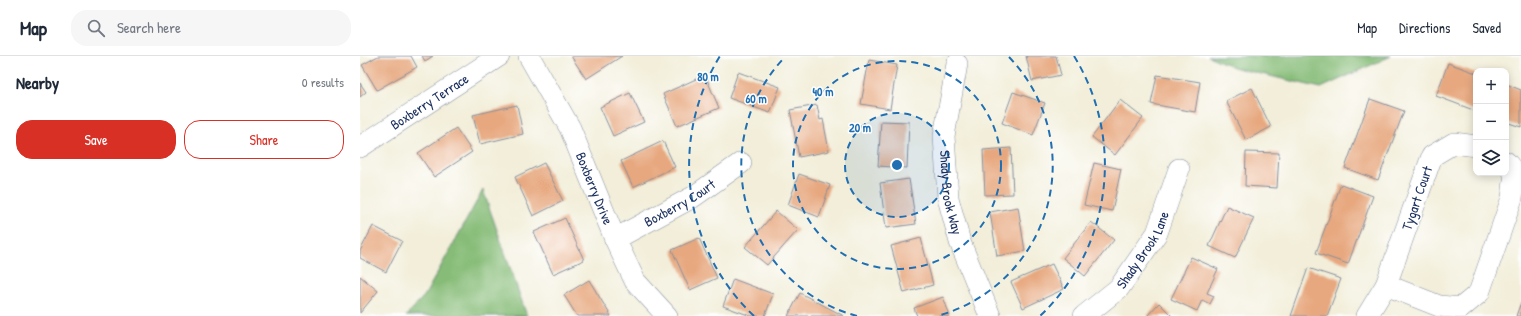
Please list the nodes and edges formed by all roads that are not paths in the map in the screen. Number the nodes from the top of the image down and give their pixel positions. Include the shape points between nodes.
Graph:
1 (499, 56) edge
2 (529, 56) edge
3 (957, 64) dead end
4 (1473, 146) edge
5 (360, 147) edge
6 (741, 163) dead end
7 (1509, 166) edge
8 (1179, 168) dead end
9 (615, 239) junction
10 (1386, 285) junction
11 (667, 316) edge
12 (990, 316) edge
13 (1084, 316) edge
14 (1367, 316) edge

1 - 5 street, Boxberry Terrace
2 - 9 street, Boxberry Drive via 570,128
3 - 12 street, Shady Brook Way via 944,136 948,198 960,242
4 - 10 street, Tygart Court via 1454,143 1432,156
6 - 9 street, Boxberry Court via 693,197
7 - 10 street via 1515,173 1512,198 1479,293 1461,308 1440,306
8 - 13 street, Shady Brook Lane via 1157,233 1119,288
9 - 11 street, Boxberry Drive via 635,281
10 - 14 street, Tygart Court

